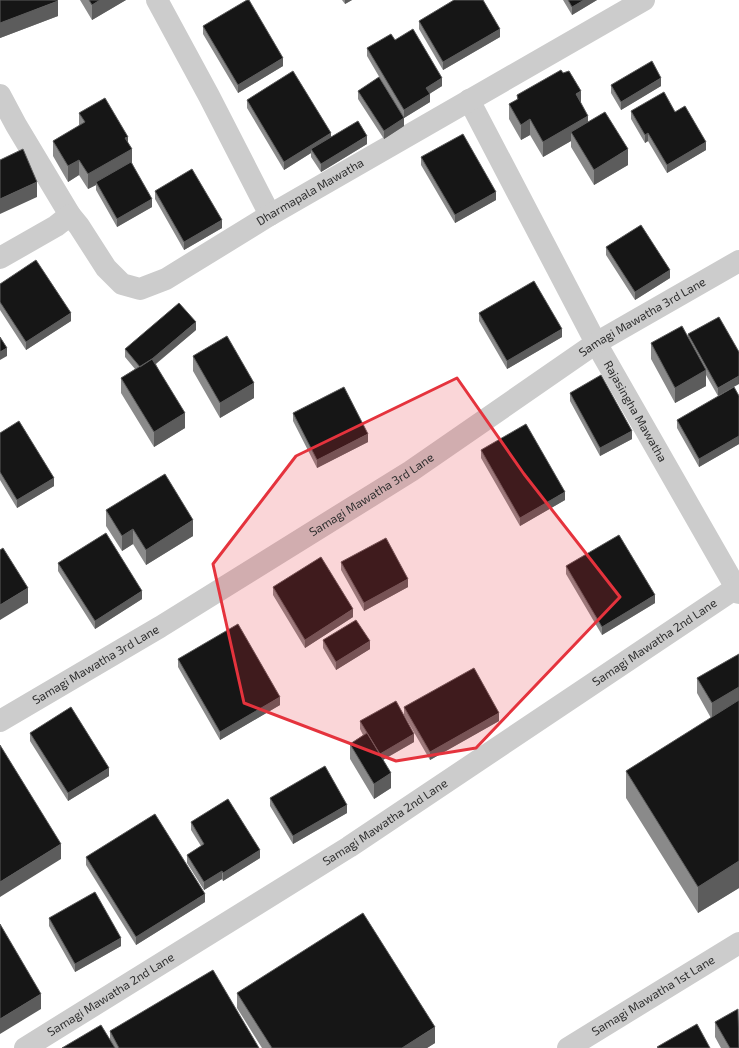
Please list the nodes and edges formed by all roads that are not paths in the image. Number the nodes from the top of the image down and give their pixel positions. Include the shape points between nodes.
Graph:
1 (644, 0) edge
2 (159, 1) edge
3 (0, 95) edge
4 (469, 100) junction
5 (70, 214) junction
6 (270, 214) junction
7 (0, 258) edge
8 (739, 261) edge
9 (596, 343) junction
10 (738, 589) edge
11 (0, 721) edge
12 (739, 943) edge
13 (25, 1048) edge
14 (568, 1048) edge

1 - 4 street, Dharmapala Mawatha
2 - 6 street
3 - 5 street, Dharmapala Mawatha
4 - 6 street, Dharmapala Mawatha
4 - 9 street, Rajasingha Mawatha
5 - 6 street, Dharmapala Mawatha via 106,268 122,284 140,289 166,279
5 - 7 street via 56,226
8 - 9 street, Samagi Mawatha 3rd Lane
9 - 10 street, Rajasingha Mawatha
9 - 11 street, Samagi Mawatha 3rd Lane via 411,470 160,627
10 - 13 street, Samagi Mawatha 2nd Lane via 349,847
12 - 14 street, Samagi Mawatha 1st Lane

